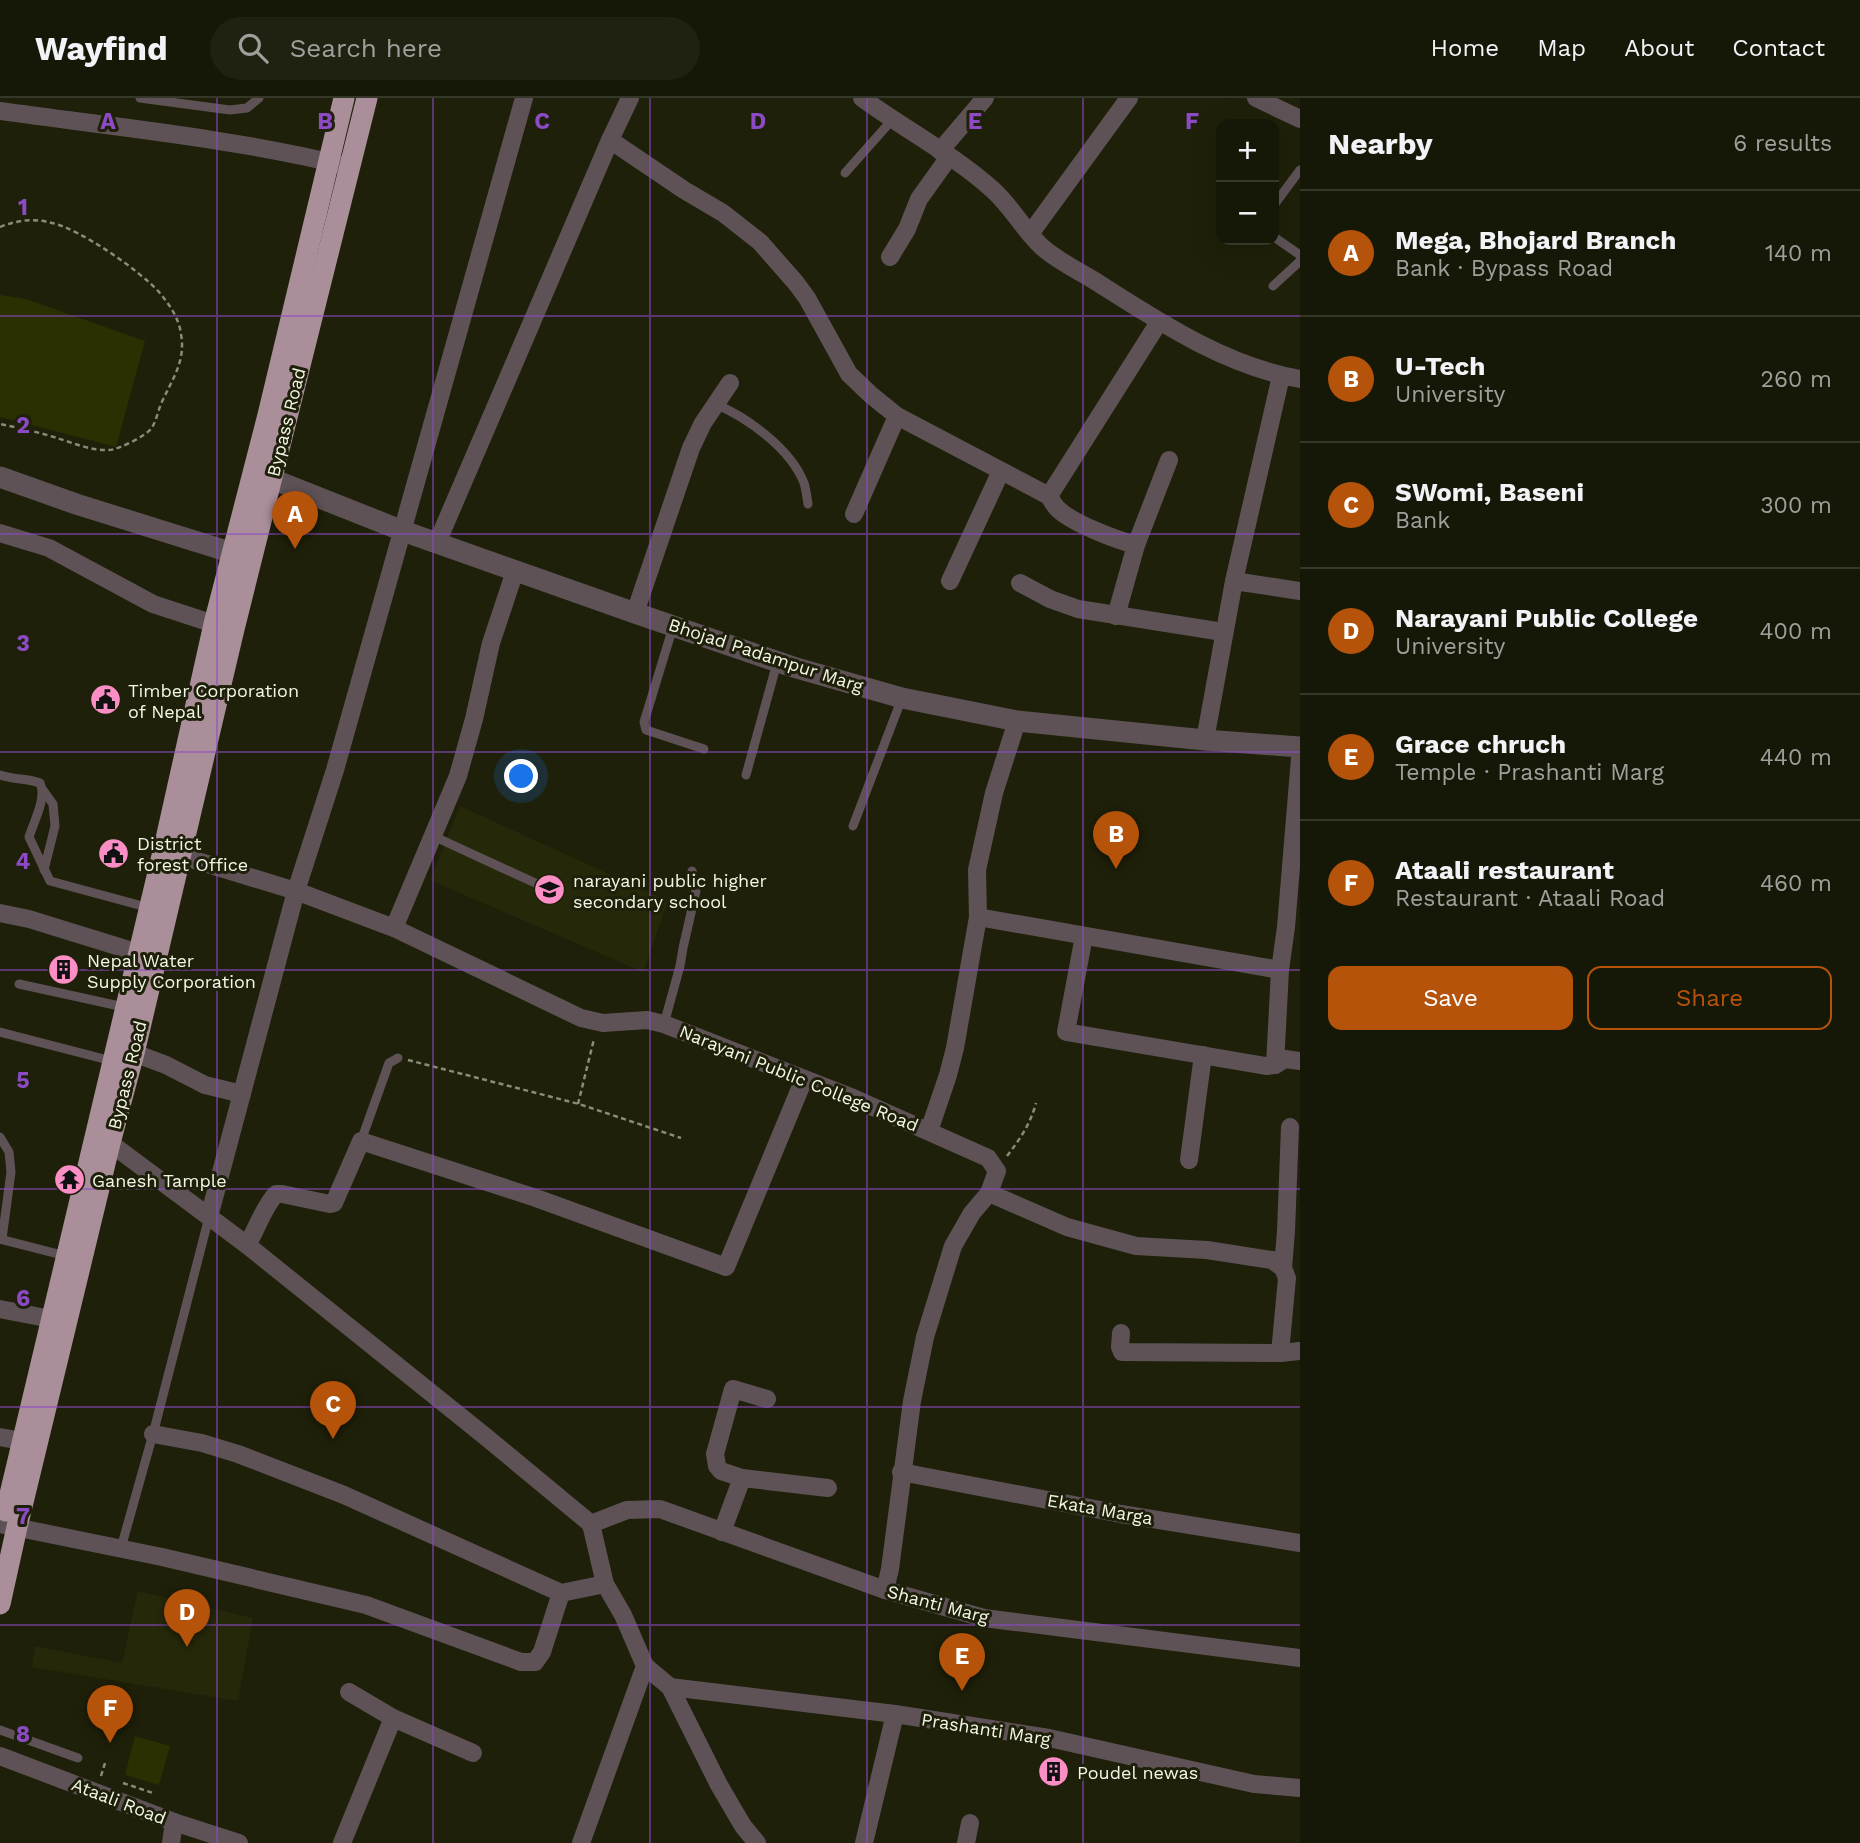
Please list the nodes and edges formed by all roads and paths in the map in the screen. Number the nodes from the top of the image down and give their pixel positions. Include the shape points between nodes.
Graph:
1 (140, 98) edge
2 (259, 98) edge
3 (344, 98) edge
4 (367, 98) edge
5 (524, 98) edge
6 (630, 98) edge
7 (862, 98) edge
8 (985, 98) edge
9 (1129, 98) edge
10 (1256, 98) edge
11 (0, 111) edge
12 (1300, 119) edge
13 (892, 120) junction
14 (610, 140) junction
15 (945, 154) junction
16 (329, 162) junction
17 (350, 167) junction
18 (845, 173) dead end
19 (1299, 175) edge
20 (1279, 199) edge
21 (0, 227) edge
22 (1030, 234) junction
23 (1279, 240) edge
24 (1300, 255) edge
25 (890, 257) dead end
26 (1300, 261) edge
27 (1273, 286) dead end
28 (1159, 322) junction
29 (1281, 376) junction
30 (1300, 379) edge
31 (730, 383) dead end
32 (715, 404) junction
33 (897, 416) junction
34 (0, 424) edge
35 (1170, 460) dead end
36 (1001, 471) junction
37 (262, 476) junction
38 (0, 477) edge
39 (1049, 496) junction
40 (808, 505) dead end
41 (854, 514) dead end
42 (403, 531) junction
43 (0, 533) edge
44 (437, 543) junction
45 (1136, 545) junction
46 (242, 555) junction
47 (515, 571) junction
48 (950, 581) dead end
49 (1234, 581) junction
50 (1020, 583) dead end
51 (1300, 591) edge
52 (635, 613) junction
53 (1116, 616) junction
54 (214, 624) junction
55 (674, 625) junction
56 (1223, 632) junction
57 (777, 661) junction
58 (902, 698) junction
59 (1017, 721) junction
60 (1205, 740) junction
61 (1300, 747) edge
62 (704, 749) dead end
63 (1300, 758) edge
64 (0, 775) edge
65 (746, 775) dead end
66 (43, 790) junction
67 (853, 826) dead end
68 (433, 836) junction
69 (181, 856) junction
70 (44, 870) junction
71 (692, 871) dead end
72 (296, 891) junction
73 (559, 894) dead end
74 (150, 908) junction
75 (0, 913) edge
76 (978, 917) junction
77 (394, 928) junction
78 (1293, 928) edge
79 (1084, 936) junction
80 (139, 953) junction
81 (1280, 970) junction
82 (19, 984) dead end
83 (126, 1007) junction
84 (599, 1022) junction
85 (664, 1024) junction
86 (0, 1032) edge
87 (1203, 1055) junction
88 (398, 1058) joint
89 (126, 1060) junction
90 (1300, 1061) edge
91 (1275, 1065) junction
92 (804, 1079) junction
93 (242, 1094) junction
94 (1036, 1103) dead end
95 (578, 1104) junction
96 (1290, 1127) dead end
97 (929, 1131) junction
98 (0, 1137) edge
99 (681, 1138) dead end
100 (361, 1141) junction
101 (110, 1143) junction
102 (1189, 1160) dead end
103 (997, 1171) junction
104 (989, 1193) junction
105 (209, 1217) junction
106 (1, 1239) edge
107 (247, 1245) junction
108 (67, 1256) junction
109 (1283, 1268) junction
110 (0, 1309) edge
111 (51, 1319) junction
112 (1121, 1333) dead end
113 (1300, 1351) edge
114 (1280, 1353) junction
115 (767, 1399) dead end
116 (153, 1434) junction
117 (0, 1437) edge
118 (22, 1441) junction
119 (901, 1472) junction
120 (742, 1478) junction
121 (828, 1488) dead end
122 (591, 1524) junction
123 (5, 1528) edge
124 (722, 1532) junction
125 (1300, 1543) edge
126 (121, 1548) junction
127 (605, 1584) junction
128 (885, 1590) junction
129 (561, 1593) junction
130 (0, 1604) edge
131 (1300, 1658) edge
132 (645, 1665) junction
133 (670, 1687) junction
134 (349, 1692) dead end
135 (895, 1714) junction
136 (393, 1718) junction
137 (0, 1730) edge
138 (473, 1753) dead end
139 (0, 1756) edge
140 (78, 1758) joint
141 (105, 1763) dead end
142 (114, 1781) dead end
143 (1300, 1788) edge
144 (153, 1793) dead end
145 (174, 1822) junction
146 (970, 1823) dead end
147 (171, 1843) edge
148 (239, 1843) edge
149 (342, 1843) edge
150 (581, 1843) edge
151 (757, 1843) edge
152 (864, 1843) edge
153 (966, 1843) edge

1 - 2 lane via 230,110 247,108
3 - 16 highway, Bypass Road
4 - 17 highway, Bypass Road
5 - 42 street
6 - 14 street
7 - 13 street
8 - 15 street
9 - 22 street
10 - 12 street
11 - 16 street via 230,143
13 - 15 street
13 - 18 lane
14 - 33 street via 760,242 807,298 849,373
14 - 44 street
15 - 22 street via 992,189
15 - 25 street
16 - 17 street
16 - 37 highway, Bypass Road
17 - 37 highway, Bypass Road
19 - 20 lane
21 - 34 path via 40,220 91,240 158,291 176,315 182,353 150,430 121,447 97,450
22 - 28 street via 1043,248
23 - 24 lane
26 - 27 lane
28 - 29 street
28 - 39 street
29 - 30 street
29 - 49 street
31 - 32 street
32 - 40 lane via 732,411 777,445 796,468
32 - 52 street via 691,448
33 - 36 street
33 - 41 street
35 - 45 street
36 - 39 street
36 - 48 street
37 - 42 street, Bhojad Padampur Marg
37 - 46 highway, Bypass Road
38 - 46 street
39 - 45 street via 1069,517
42 - 44 street, Bhojad Padampur Marg
42 - 72 street
43 - 54 street via 49,548 153,604
44 - 47 street, Bhojad Padampur Marg
45 - 53 street
46 - 54 highway, Bypass Road
46 - 69 highway, Bypass Road
47 - 52 street, Bhojad Padampur Marg
47 - 68 street via 491,643 467,748
49 - 51 street
49 - 56 street
50 - 53 street via 1079,610
52 - 55 street, Bhojad Padampur Marg
53 - 56 street
54 - 74 highway, Bypass Road
55 - 57 street, Bhojad Padampur Marg
55 - 62 lane via 644,722 646,730
56 - 60 street
57 - 58 street, Bhojad Padampur Marg
57 - 65 lane
58 - 59 street, Bhojad Padampur Marg
58 - 67 lane
59 - 60 street, Bhojad Padampur Marg
59 - 76 street via 994,793 977,870
60 - 61 street, Bhojad Padampur Marg
63 - 78 street
64 - 66 lane via 30,779
66 - 70 lane via 53,804 55,826
66 - 70 lane via 29,837
68 - 73 lane
68 - 77 street
69 - 72 street, Narayani Public College Road
69 - 89 highway, Bypass Road
70 - 74 lane via 50,881
71 - 85 lane via 696,891
72 - 77 street, Narayani Public College Road
72 - 93 street
74 - 80 highway, Bypass Road
75 - 80 street
76 - 79 street
76 - 97 street via 955,1048
77 - 84 street, Narayani Public College Road via 581,1018
78 - 81 street
79 - 81 street
79 - 87 street via 1066,1032
80 - 83 highway, Bypass Road
81 - 91 street
82 - 83 lane
83 - 89 highway, Bypass Road
84 - 85 street, Narayani Public College Road
84 - 95 path
85 - 92 street, Narayani Public College Road
86 - 89 lane
87 - 91 street
87 - 102 street
88 - 95 path
88 - 100 lane via 389,1063
89 - 93 street via 166,1065 205,1085
89 - 101 highway, Bypass Road
89 - 108 highway, Bypass Road
90 - 91 street via 1285,1059
92 - 97 street, Narayani Public College Road
92 - 100 street via 726,1267
93 - 105 street
94 - 103 path via 1025,1133
95 - 99 path
96 - 109 street
97 - 103 street, Narayani Public College Road via 988,1158
98 - 106 lane via 9,1152 11,1172
100 - 107 street via 334,1203 275,1194
101 - 105 street
101 - 123 highway, Bypass Road
103 - 104 street
104 - 109 street via 1067,1227 1115,1241 1272,1260
104 - 119 street via 953,1246 925,1337
105 - 107 street
105 - 116 lane
106 - 108 lane
107 - 122 street
108 - 111 highway, Bypass Road
109 - 114 street via 1287,1278
110 - 111 street
111 - 118 highway, Bypass Road
112 - 114 street via 1122,1353
113 - 114 street
115 - 120 street via 733,1389 715,1461 721,1471
116 - 126 lane
116 - 129 street via 214,1446 320,1486
117 - 118 street
118 - 123 highway, Bypass Road
119 - 125 street, Ekata Marga
119 - 128 street
120 - 121 street
120 - 124 street
122 - 124 street, Shanti Marg via 627,1510 660,1509
122 - 127 street
123 - 126 street
123 - 130 highway, Bypass Road
124 - 128 street, Shanti Marg
126 - 129 street via 366,1605 521,1662 535,1662 542,1652
127 - 129 street
127 - 132 street
128 - 131 street, Shanti Marg via 984,1618
132 - 133 street
132 - 150 street
133 - 135 street, Prashanti Marg
133 - 151 street via 719,1785
134 - 136 street
135 - 143 street, Prashanti Marg via 1049,1738 1254,1784
135 - 152 street
136 - 138 street
136 - 149 street
137 - 140 lane
139 - 145 street, Ataali Road
140 - 141 path via 82,1770 101,1776
142 - 144 path
145 - 147 street
145 - 148 street, Ataali Road
146 - 153 street

